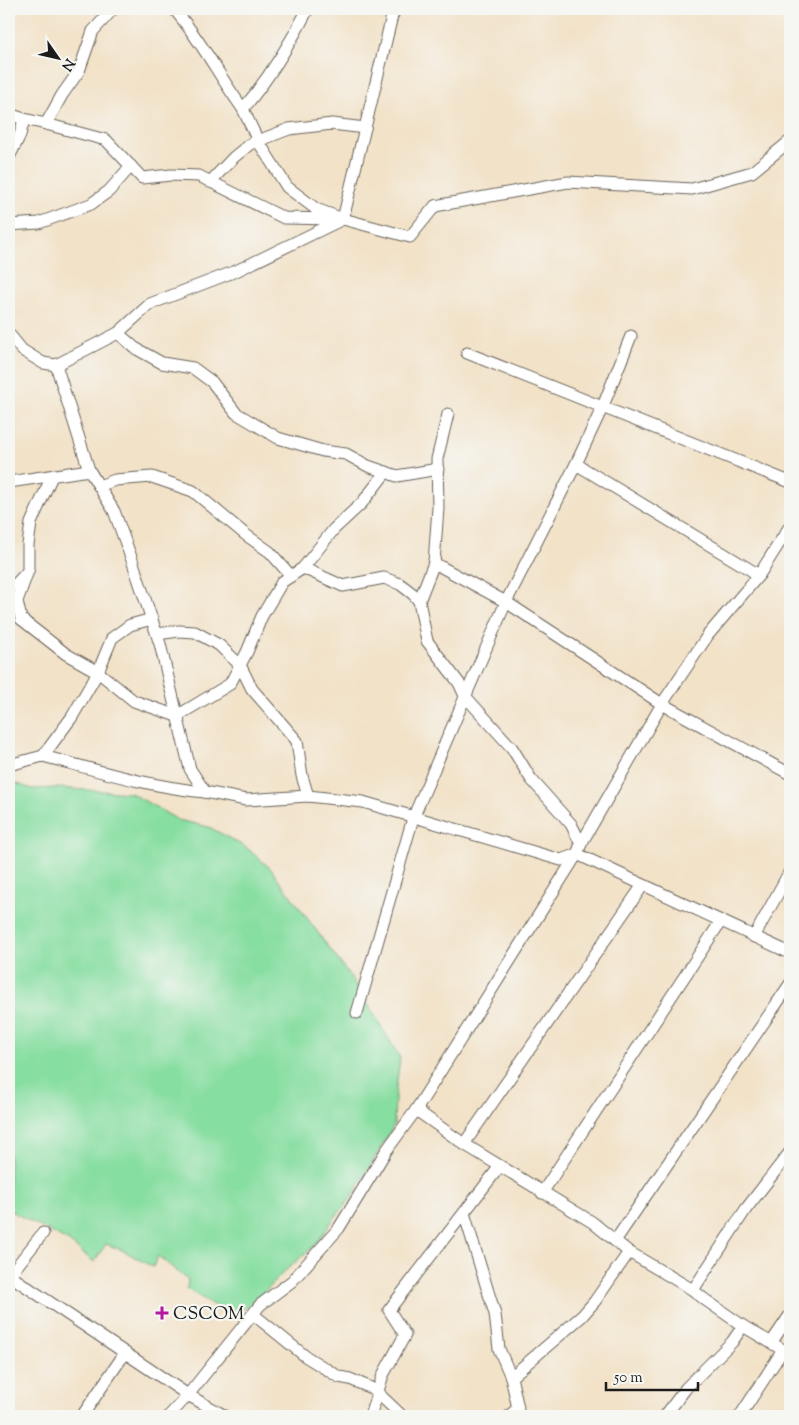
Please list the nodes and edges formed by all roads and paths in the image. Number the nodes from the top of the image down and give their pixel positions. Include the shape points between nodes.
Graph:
1 (113, 9) edge
2 (174, 9) edge
3 (308, 9) edge
4 (396, 9) edge
5 (243, 109) junction
6 (9, 114) edge
7 (24, 119) junction
8 (46, 124) junction
9 (365, 128) junction
10 (258, 141) junction
11 (790, 141) edge
12 (9, 158) edge
13 (131, 166) junction
14 (210, 182) junction
15 (343, 219) junction
16 (9, 225) edge
17 (118, 333) junction
18 (9, 334) edge
19 (631, 336) dead end
20 (467, 353) dead end
21 (56, 365) junction
22 (602, 406) junction
23 (448, 414) dead end
24 (576, 464) junction
25 (438, 469) junction
26 (89, 470) junction
27 (386, 472) junction
28 (52, 476) junction
29 (9, 482) edge
30 (790, 482) edge
31 (99, 486) junction
32 (790, 526) edge
33 (434, 562) junction
34 (303, 568) junction
35 (28, 570) junction
36 (759, 575) junction
37 (291, 576) junction
38 (9, 587) edge
39 (419, 601) junction
40 (506, 602) junction
41 (152, 619) junction
42 (157, 634) junction
43 (240, 665) junction
44 (98, 672) junction
45 (465, 696) junction
46 (662, 704) junction
47 (177, 716) junction
48 (43, 756) junction
49 (9, 765) edge
50 (790, 774) edge
51 (205, 792) junction
52 (308, 796) junction
53 (413, 818) junction
54 (579, 849) junction
55 (790, 871) edge
56 (643, 884) junction
57 (720, 921) junction
58 (754, 937) junction
59 (790, 953) edge
60 (790, 984) edge
61 (357, 1013) dead end
62 (416, 1110) junction
63 (464, 1144) junction
64 (790, 1152) edge
65 (500, 1166) junction
66 (542, 1193) junction
67 (464, 1213) junction
68 (43, 1233) dead end
69 (615, 1241) junction
70 (629, 1252) junction
71 (9, 1276) edge
72 (693, 1290) junction
73 (253, 1314) junction
74 (790, 1315) edge
75 (743, 1326) junction
76 (771, 1342) junction
77 (787, 1352) edge
78 (125, 1353) junction
79 (511, 1377) junction
80 (378, 1392) junction
81 (188, 1395) junction
82 (82, 1416) edge
83 (169, 1416) edge
84 (225, 1416) edge
85 (370, 1416) edge
86 (402, 1416) edge
87 (509, 1416) edge
88 (665, 1416) edge
89 (740, 1416) edge

1 - 8 street via 93,31 80,71
2 - 5 street via 203,46
3 - 5 street via 280,58
4 - 9 street
5 - 10 street
6 - 7 street
7 - 8 street
7 - 12 street
8 - 13 street via 106,140
9 - 10 street via 332,124 289,129
9 - 15 street
10 - 14 street via 234,157
10 - 15 street via 287,187 316,209
11 - 15 street via 752,172 692,189 568,182 435,206 410,237
13 - 14 street via 142,178 199,176
13 - 16 street via 109,191 90,204 39,222
14 - 15 street via 284,218
15 - 17 street via 236,271 150,304
17 - 21 street
17 - 27 street via 135,348 162,363 193,368 212,382 236,413 278,438 318,450 346,454
18 - 21 street via 22,350 43,363
19 - 22 street
20 - 22 street
21 - 26 street
22 - 24 street
22 - 30 street
23 - 25 street via 437,459
24 - 36 street
24 - 40 street
25 - 27 street via 397,476
25 - 33 street
26 - 28 street
26 - 31 street
27 - 34 street
28 - 29 street
28 - 35 street via 31,523
31 - 37 street via 115,480 152,477 193,491 270,552
31 - 41 street via 114,511
32 - 36 street
33 - 39 street
33 - 40 street
34 - 37 street
34 - 39 street via 344,586 384,578 400,584
35 - 38 street via 14,586
35 - 44 street via 17,601 21,619 66,654
36 - 46 street via 708,635
37 - 43 street via 282,582 262,616
39 - 45 street via 427,641
40 - 45 street
40 - 46 street
41 - 42 street
41 - 44 street via 130,625 112,638
42 - 43 street via 195,632 219,645
42 - 47 street
43 - 47 street via 230,684
43 - 52 street via 252,688 297,741
44 - 47 street via 134,701
44 - 48 street via 72,717
45 - 53 street
45 - 54 street via 512,748 531,779 571,824
46 - 50 street
46 - 54 street
47 - 51 street via 190,769
48 - 49 street
48 - 51 street via 117,776
51 - 52 street via 246,800
52 - 53 street via 363,802
53 - 54 street via 561,860
53 - 61 street
54 - 56 street
54 - 62 street
55 - 58 street
56 - 57 street
56 - 63 street
57 - 58 street
57 - 66 street
58 - 59 street
60 - 69 street
62 - 63 street
62 - 73 street via 386,1151 340,1228 292,1281
63 - 65 street
64 - 72 street via 746,1209
65 - 66 street
65 - 67 street
66 - 69 street via 592,1222
67 - 79 street via 494,1314 498,1349
67 - 80 street via 388,1310 405,1335 383,1375
68 - 71 street
69 - 70 street
70 - 72 street
70 - 79 street via 582,1316
71 - 78 street
72 - 75 street
73 - 80 street via 305,1356 338,1377
73 - 81 street
74 - 76 street
75 - 76 street
75 - 88 street
76 - 77 street
77 - 89 street
78 - 81 street
78 - 82 street
79 - 87 street via 518,1408
80 - 85 street
80 - 86 street
81 - 83 street
81 - 84 street

